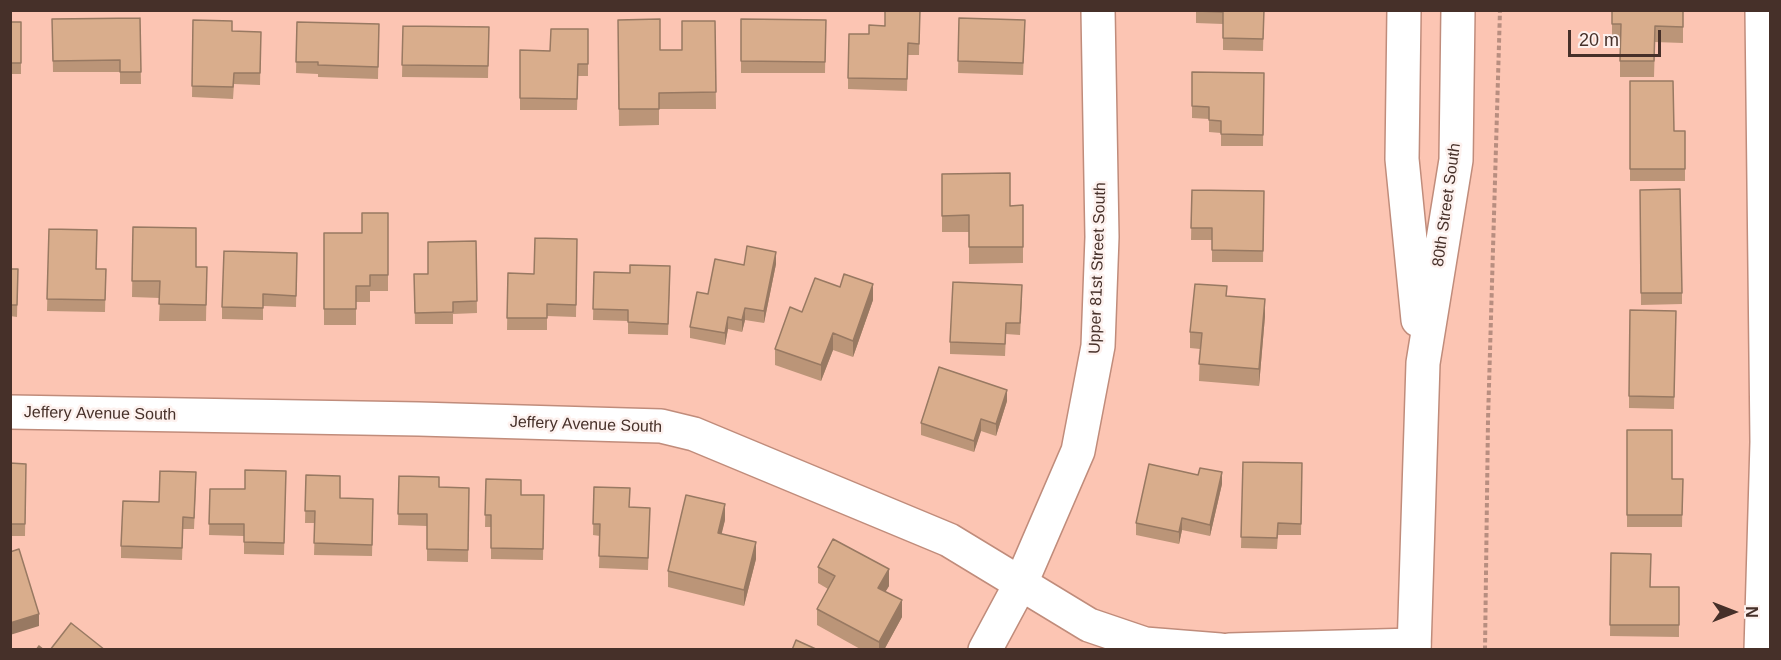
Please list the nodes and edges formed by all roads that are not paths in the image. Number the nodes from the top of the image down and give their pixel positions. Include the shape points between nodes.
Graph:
1 (1098, 10) edge
2 (1404, 10) edge
3 (1458, 10) edge
4 (1762, 10) edge
5 (1423, 363) junction
6 (10, 412) edge
7 (1021, 583) junction
8 (1413, 647) edge
9 (985, 650) edge
10 (1220, 650) edge
11 (1229, 650) edge
12 (1761, 650) edge

1 - 7 street, Upper 81st Street South via 1102,237 1098,346 1077,451
2 - 5 street, 80th Street South via 1402,159
3 - 5 street, 80th Street South via 1456,160
4 - 12 street via 1767,442
5 - 8 street, 80th Street South
6 - 7 street, Jeffery Avenue South via 661,426 694,434 948,540
7 - 9 street, Upper 81st Street South
7 - 10 street, Jeffery Avenue South via 1089,625 1145,644
8 - 11 street

